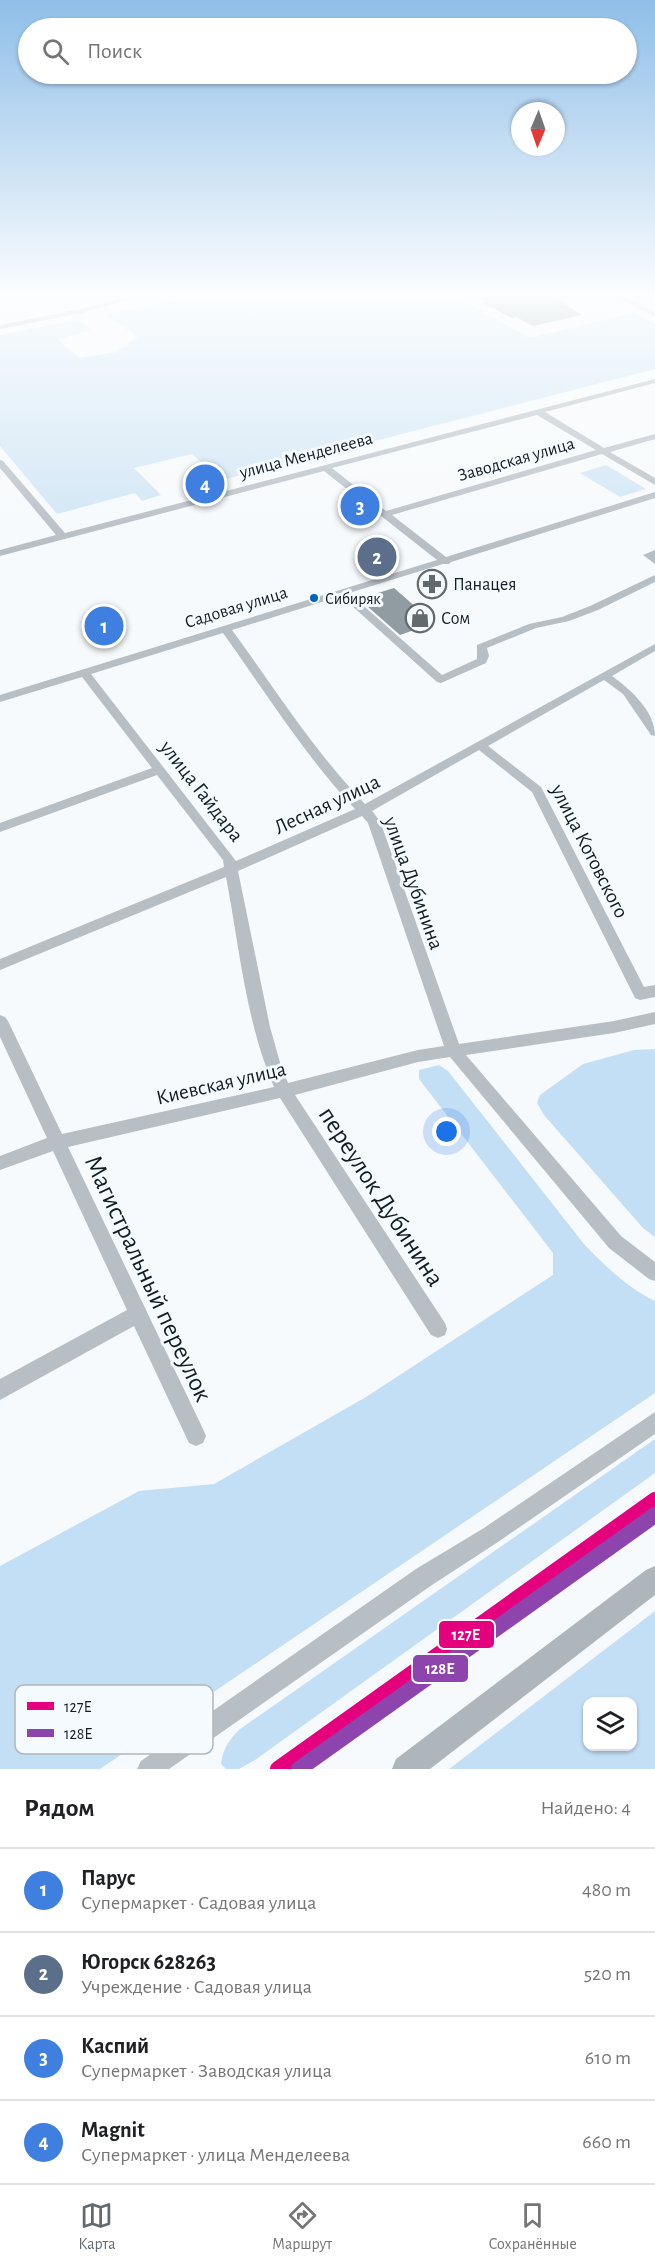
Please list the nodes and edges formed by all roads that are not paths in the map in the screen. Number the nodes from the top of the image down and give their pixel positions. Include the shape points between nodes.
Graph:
1 (655, 381) edge
2 (538, 412) junction
3 (655, 436) edge
4 (603, 451) junction
5 (0, 462) edge
6 (325, 467) junction
7 (655, 482) edge
8 (655, 495) edge
9 (386, 514) junction
10 (63, 537) junction
11 (655, 553) edge
12 (0, 554) edge
13 (655, 561) edge
14 (446, 562) junction
15 (655, 578) edge
16 (344, 593) junction
17 (226, 629) junction
18 (655, 646) edge
19 (84, 673) junction
20 (605, 676) junction
21 (0, 699) edge
22 (655, 732) edge
23 (481, 746) junction
24 (159, 770) junction
25 (364, 810) junction
26 (0, 828) edge
27 (231, 870) junction
28 (0, 965) edge
29 (647, 993) edge
30 (655, 1018) edge
31 (0, 1021) edge
32 (453, 1050) junction
33 (284, 1091) junction
34 (57, 1142) junction
35 (0, 1163) edge
36 (655, 1273) edge
37 (138, 1314) junction
38 (438, 1329) dead end
39 (0, 1390) edge
40 (655, 1422) edge
41 (196, 1436) dead end
42 (655, 1579) edge
43 (213, 1724) edge
44 (170, 1754) edge
45 (149, 1769) edge
46 (406, 1769) edge

1 - 2 street, улица Менделеева
2 - 4 street
2 - 6 street, улица Менделеева
3 - 4 street, Заводская улица
4 - 7 street
4 - 9 street, Заводская улица
5 - 10 street
6 - 9 street
6 - 10 street, улица Менделеева
8 - 14 street, Садовая улица
9 - 14 street
10 - 12 street, улица Менделеева
11 - 13 street via 648,555
14 - 16 street, Садовая улица
15 - 16 street via 565,620 533,626 481,648 482,661 441,680
16 - 17 street, Садовая улица
17 - 19 street, Садовая улица
17 - 25 street, улица Дубинина via 312,750
18 - 20 street, Лесная улица
19 - 21 street, Садовая улица
19 - 24 street, улица Гайдара
20 - 22 street via 627,692
20 - 23 street, Лесная улица
23 - 25 street, Лесная улица
23 - 29 street, улица Котовского via 537,790
24 - 26 street
24 - 27 street, улица Гайдара via 229,859
25 - 27 street, Лесная улица
25 - 32 street, улица Дубинина via 380,836
27 - 28 street, Лесная улица
27 - 33 street, улица Гайдара via 262,1027
30 - 32 street, Киевская улица
31 - 34 street, Магистральный переулок
32 - 33 street, Киевская улица
32 - 36 street via 615,1242
33 - 34 street, Киевская улица
33 - 38 street, переулок Дубинина
34 - 35 street, Киевская улица
34 - 37 street, Магистральный переулок
37 - 39 street
37 - 41 street, Магистральный переулок
40 - 43 street
42 - 46 main road
44 - 45 street

